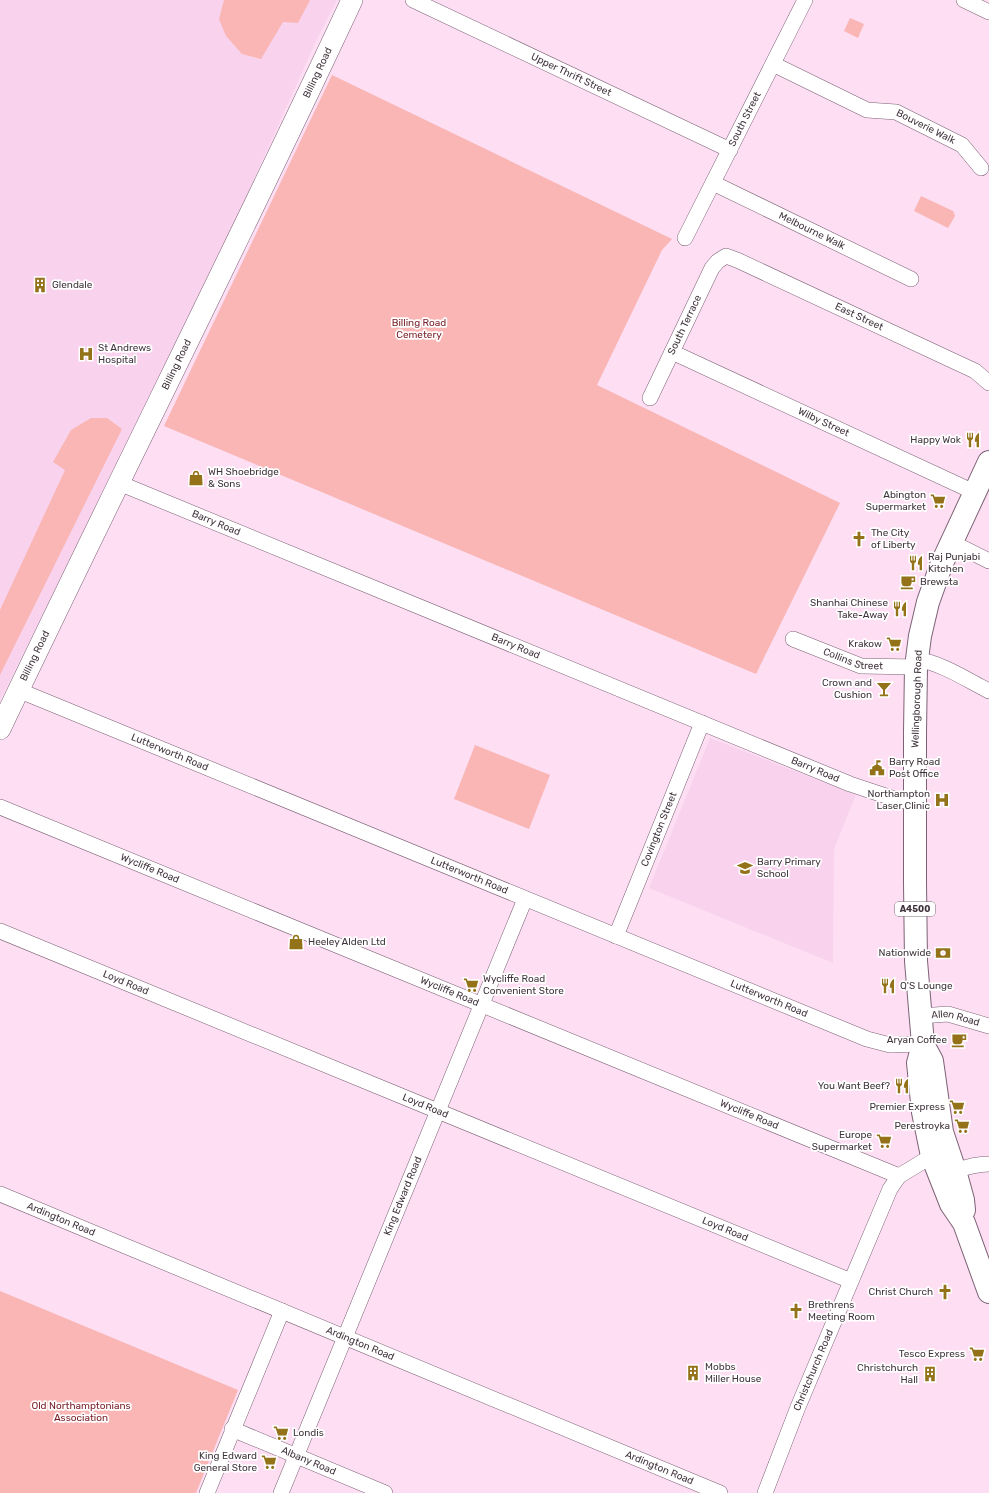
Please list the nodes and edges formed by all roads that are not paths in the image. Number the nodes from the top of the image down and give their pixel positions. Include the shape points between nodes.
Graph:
1 (352, 0) edge
2 (413, 0) edge
3 (805, 0) edge
4 (964, 0) edge
5 (989, 12) edge
6 (773, 64) junction
7 (730, 150) junction
8 (981, 168) dead end
9 (713, 183) junction
10 (685, 238) dead end
11 (726, 256) joint
12 (911, 280) dead end
13 (672, 352) junction
14 (989, 383) edge
15 (650, 398) dead end
16 (989, 462) edge
17 (118, 483) junction
18 (974, 492) junction
19 (951, 542) junction
20 (989, 561) edge
21 (793, 638) dead end
22 (917, 663) junction
23 (18, 690) junction
24 (989, 691) edge
25 (702, 722) junction
26 (0, 729) edge
27 (914, 802) junction
28 (0, 807) edge
29 (525, 898) junction
30 (0, 931) edge
31 (616, 936) junction
32 (480, 1005) junction
33 (921, 1016) junction
34 (989, 1026) edge
35 (923, 1044) junction
36 (437, 1111) junction
37 (942, 1132) junction
38 (932, 1156) junction
39 (989, 1164) edge
40 (955, 1171) junction
41 (898, 1176) junction
42 (0, 1194) edge
43 (964, 1223) junction
44 (851, 1281) junction
45 (989, 1292) edge
46 (282, 1310) junction
47 (344, 1337) junction
48 (232, 1429) junction
49 (295, 1456) junction
50 (207, 1493) edge
51 (281, 1493) edge
52 (385, 1493) edge
53 (720, 1493) edge
54 (764, 1493) edge

1 - 17 street, Billing Road
2 - 7 street, Upper Thrift Street
3 - 6 street, South Street
4 - 5 street
6 - 7 street, South Street
6 - 8 street, Bouverie Walk via 868,110 896,112 962,145
7 - 9 street, South Street
9 - 10 street, South Street
9 - 12 street, Melbourne Walk
11 - 13 street, South Terrace via 712,268
11 - 14 street, East Street via 975,371
13 - 15 street, South Terrace
13 - 18 street, Wilby Street
16 - 18 main road, Wellingborough Road / A4500
17 - 23 street, Billing Road
17 - 25 street, Barry Road
18 - 19 main road, Wellingborough Road / A4500
19 - 20 street
19 - 22 main road, Wellingborough Road / A4500 via 928,602
21 - 22 street, Collins Street via 861,666
22 - 24 street, Collins Street via 925,660 936,664
22 - 27 main road, Wellingborough Road / A4500
23 - 26 street, Billing Road
23 - 29 street, Lutterworth Road
25 - 27 street, Barry Road via 850,784 898,800
25 - 31 street, Covington Street
27 - 33 main road, Wellingborough Road / A4500 via 916,961
28 - 32 street, Wycliffe Road
29 - 31 street, Lutterworth Road
29 - 32 street, King Edward Road
30 - 36 street, Loyd Road
31 - 35 street, Lutterworth Road via 867,1039 897,1045
32 - 36 street, King Edward Road
32 - 41 street, Wycliffe Road
33 - 34 street, Allen Road via 948,1014
33 - 35 main road, Wellingborough Road / A4500
35 - 37 main road, Wellingborough Road / A4500 via 932,1061
35 - 38 main road, Wellingborough Road / A4500 via 918,1063 919,1079
36 - 44 street, Loyd Road
36 - 47 street, King Edward Road
37 - 38 main road, Wellingborough Road / A4500 via 939,1146
37 - 40 main road, Wellingborough Road / A4500
38 - 41 street, Christchurch Road
38 - 43 main road, Wellingborough Road / A4500 via 951,1204
39 - 40 street
40 - 43 main road, Wellingborough Road / A4500 via 964,1200
41 - 44 street, Christchurch Road
42 - 46 street, Ardington Road
43 - 45 main road, Wellingborough Road / A4500
44 - 54 street, Christchurch Road
46 - 47 street, Ardington Road
46 - 48 street
47 - 49 street, King Edward Road
47 - 53 street, Ardington Road
48 - 49 street, Albany Road
48 - 50 street
49 - 51 street, King Edward Road
49 - 52 street, Albany Road

